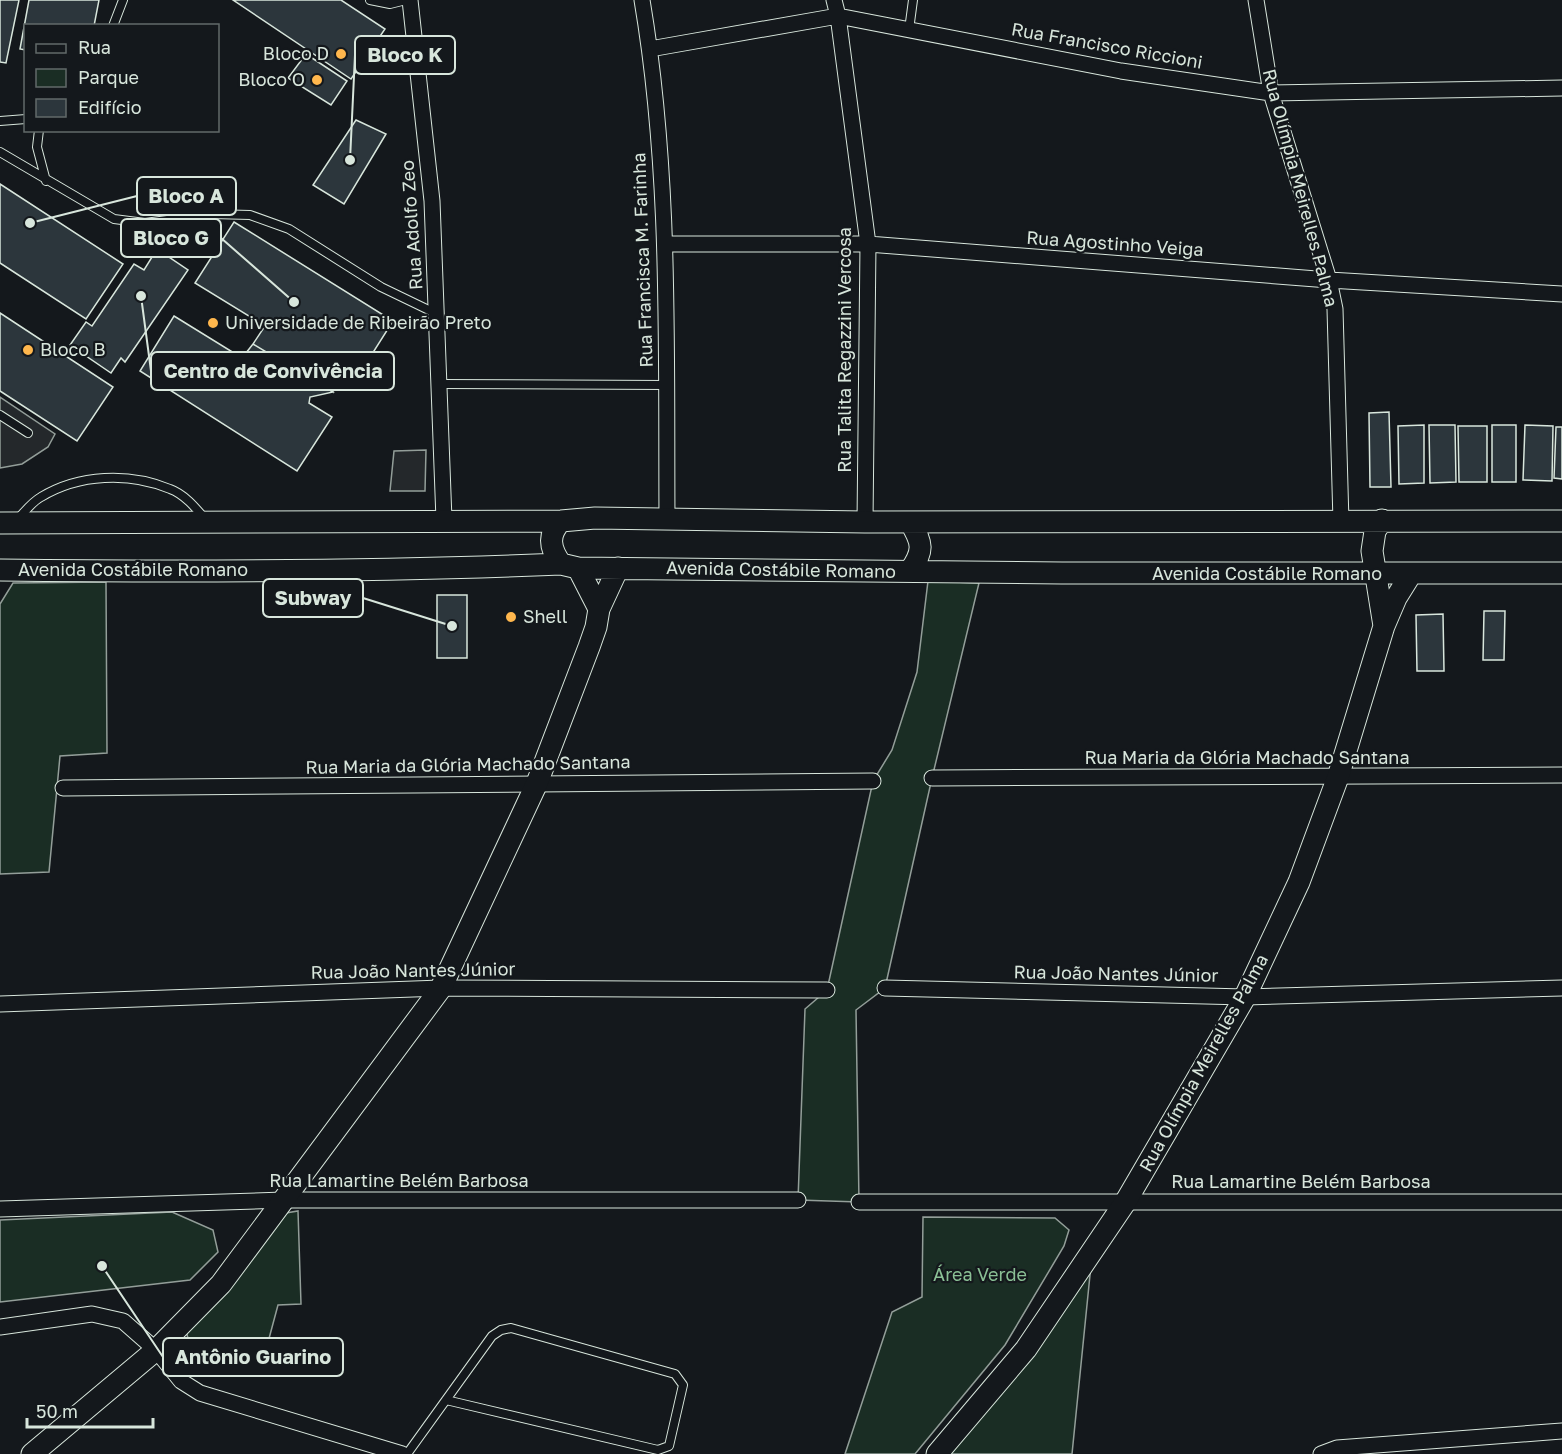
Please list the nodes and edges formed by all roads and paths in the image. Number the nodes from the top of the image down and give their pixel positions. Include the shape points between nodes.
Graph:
1 (123, 0) edge
2 (370, 0) edge
3 (408, 0) edge
4 (642, 0) edge
5 (834, 0) edge
6 (913, 0) edge
7 (1256, 0) edge
8 (838, 16) junction
9 (114, 24) edge
10 (909, 30) junction
11 (650, 50) junction
12 (1562, 88) edge
13 (1271, 93) junction
14 (24, 119) edge
15 (0, 121) edge
16 (39, 132) edge
17 (0, 152) edge
18 (46, 181) junction
19 (665, 243) junction
20 (868, 244) junction
21 (1329, 280) junction
22 (1562, 294) edge
23 (437, 314) junction
24 (440, 384) junction
25 (666, 385) junction
26 (0, 415) edge
27 (28, 433) dead end
28 (667, 519) junction
29 (444, 520) junction
30 (1382, 520) junction
31 (561, 521) junction
32 (1562, 521) edge
33 (207, 522) junction
34 (865, 522) junction
35 (910, 522) junction
36 (1341, 522) junction
37 (7, 524) edge
38 (570, 566) junction
39 (618, 568) junction
40 (0, 570) edge
41 (910, 571) junction
42 (1562, 573) edge
43 (1376, 574) junction
44 (1411, 574) junction
45 (599, 609) junction
46 (1384, 626) junction
47 (1562, 775) edge
48 (1338, 777) junction
49 (932, 778) dead end
50 (873, 781) dead end
51 (537, 783) junction
52 (63, 788) dead end
53 (441, 988) junction
54 (885, 988) dead end
55 (1562, 988) edge
56 (827, 990) dead end
57 (1245, 997) junction
58 (0, 1004) edge
59 (284, 1200) junction
60 (798, 1200) dead end
61 (1126, 1201) junction
62 (859, 1202) dead end
63 (1562, 1202) edge
64 (0, 1209) edge
65 (0, 1327) edge
66 (156, 1350) junction
67 (446, 1400) junction
68 (1562, 1431) edge
69 (32, 1454) edge
70 (402, 1454) edge
71 (407, 1454) edge
72 (937, 1454) edge
73 (1321, 1454) edge

1 - 9 lane
2 - 3 lane via 390,4
3 - 23 street, Rua Adolfo Zeo via 432,201
4 - 11 street, Rua Francisca M. Farinha
5 - 8 street, Rua Talita Regazzini Vercosa
6 - 10 lane
7 - 13 street, Rua Olímpia Meirelles Palma
8 - 10 street, Rua Francisco Riccioni
8 - 11 street, Rua Francisco Riccioni
8 - 20 street, Rua Talita Regazzini Vercosa
10 - 13 street, Rua Francisco Riccioni via 1121,71
11 - 19 street, Rua Francisca M. Farinha
12 - 13 street, Rua Francisco Riccioni
13 - 21 street, Rua Olímpia Meirelles Palma
14 - 15 lane
16 - 18 lane via 37,147
17 - 18 lane
18 - 23 lane via 114,219 145,223 212,214 250,215 289,229 381,287
19 - 20 street, Rua Agostinho Veiga
19 - 25 street, Rua Francisca M. Farinha
20 - 21 street, Rua Agostinho Veiga
20 - 34 street, Rua Talita Regazzini Vercosa
21 - 22 street, Rua Agostinho Veiga
21 - 36 street, Rua Olímpia Meirelles Palma via 1335,309
23 - 24 street, Rua Adolfo Zeo
24 - 25 lane
24 - 29 street, Rua Adolfo Zeo
25 - 28 street, Rua Francisca M. Farinha
26 - 27 lane
28 - 31 main road
28 - 34 main road
29 - 31 main road
29 - 33 main road
30 - 32 main road
30 - 36 main road
30 - 43 main road, Rua Olímpia Meirelles Palma via 1372,542
31 - 38 main road via 552,532 551,545 554,555
33 - 37 main road
33 - 37 lane via 194,505 172,489 119,477 65,485 39,498
34 - 35 main road
35 - 36 main road
35 - 41 main road via 921,551
38 - 39 main road, Avenida Costábile Romano
38 - 40 main road, Avenida Costábile Romano
38 - 45 main road
39 - 41 main road, Avenida Costábile Romano
39 - 45 main road
41 - 43 main road, Avenida Costábile Romano
42 - 44 main road, Avenida Costábile Romano
43 - 44 main road, Avenida Costábile Romano
43 - 46 main road, Rua Olímpia Meirelles Palma
44 - 46 main road, Rua Olímpia Meirelles Palma
45 - 51 main road via 593,637
46 - 48 main road, Rua Olímpia Meirelles Palma
47 - 48 street, Rua Maria da Glória Machado Santana
48 - 49 street, Rua Maria da Glória Machado Santana
48 - 57 main road, Rua Olímpia Meirelles Palma via 1299,882
50 - 51 street, Rua Maria da Glória Machado Santana
51 - 52 street, Rua Maria da Glória Machado Santana
51 - 53 main road
53 - 56 street, Rua João Nantes Júnior
53 - 58 street, Rua João Nantes Júnior
53 - 59 main road
54 - 57 street, Rua João Nantes Júnior
55 - 57 street, Rua João Nantes Júnior
57 - 61 main road, Rua Olímpia Meirelles Palma
59 - 60 street, Rua Lamartine Belém Barbosa
59 - 64 street, Rua Lamartine Belém Barbosa
59 - 66 main road via 221,1284
61 - 62 street, Rua Lamartine Belém Barbosa
61 - 63 street, Rua Lamartine Belém Barbosa
61 - 72 main road, Rua Olímpia Meirelles Palma via 1026,1349
65 - 66 street via 92,1314 123,1321
66 - 69 main road
66 - 70 street via 181,1380 200,1393
67 - 67 lane via 492,1336 511,1328 675,1374 682,1385 669,1446 658,1450
67 - 71 lane
68 - 73 street via 1337,1448

